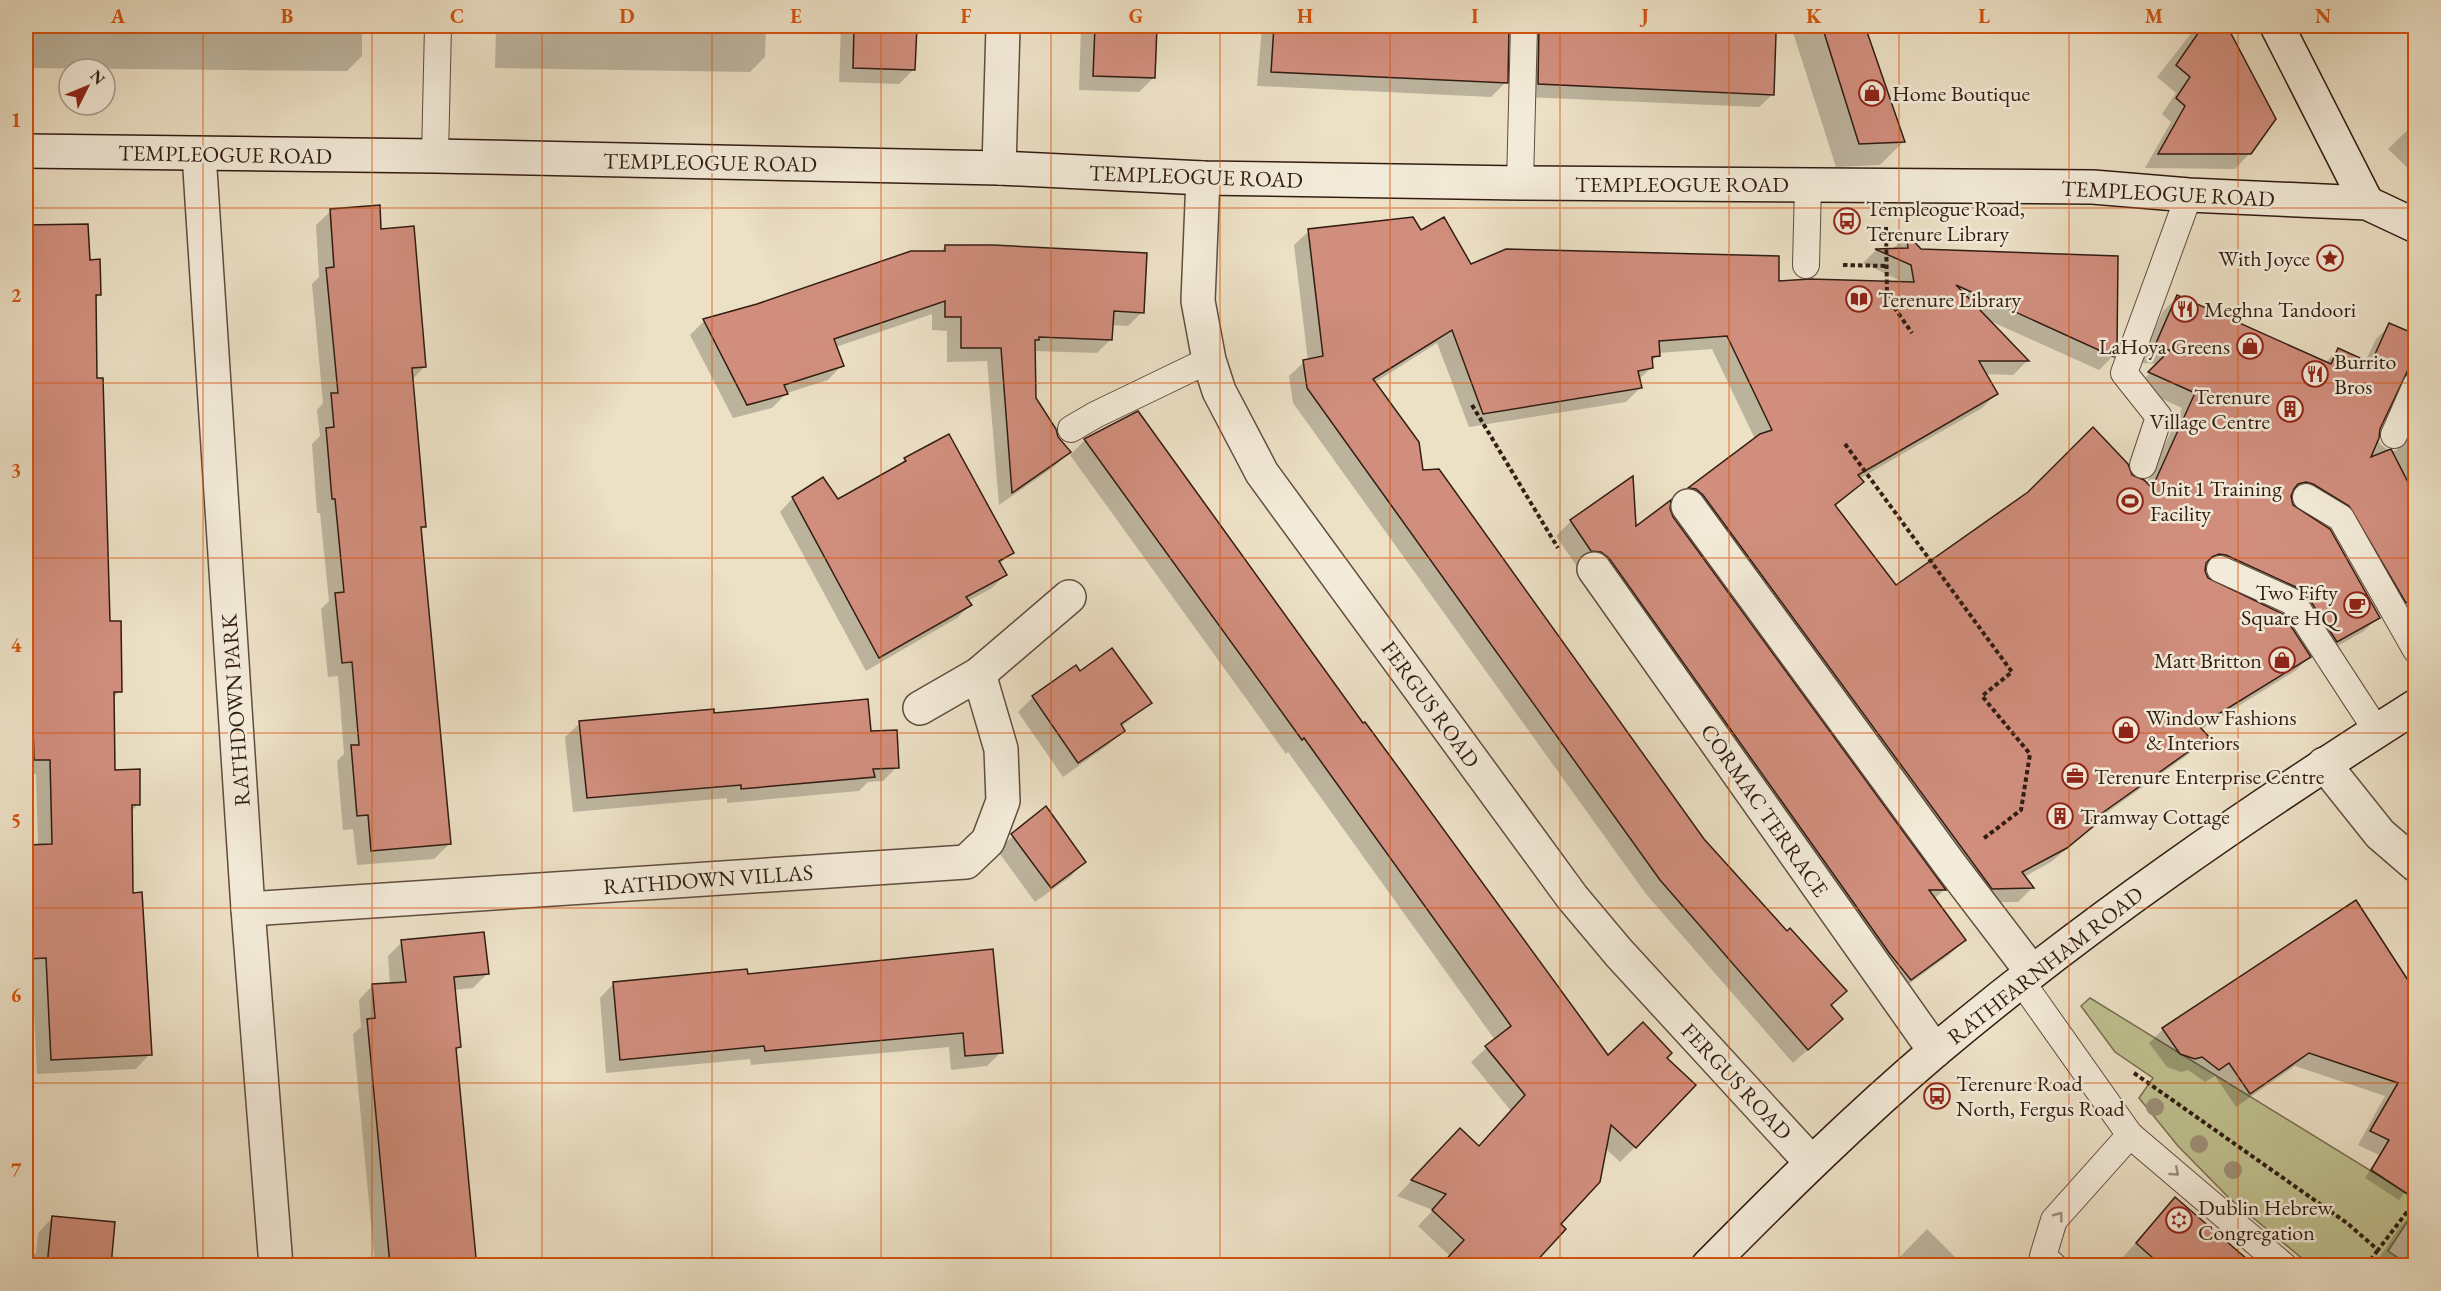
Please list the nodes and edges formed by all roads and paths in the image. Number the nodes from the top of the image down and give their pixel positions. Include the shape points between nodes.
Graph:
1 (438, 26) edge
2 (1003, 26) edge
3 (1524, 26) edge
4 (2277, 26) edge
5 (26, 151) edge
6 (199, 154) junction
7 (435, 156) junction
8 (999, 168) junction
9 (1203, 178) junction
10 (1520, 183) junction
11 (1888, 184) junction
12 (1808, 185) junction
13 (2189, 195) junction
14 (2367, 203) junction
15 (2415, 226) edge
16 (1806, 265) joint
17 (1887, 266) junction
18 (1912, 333) dead end
19 (1209, 360) junction
20 (2415, 385) edge
21 (1472, 405) dead end
22 (1071, 429) dead end
23 (2394, 435) dead end
24 (1845, 444) dead end
25 (2143, 465) dead end
26 (2306, 497) dead end
27 (1688, 507) dead end
28 (2220, 569) dead end
29 (1594, 570) joint
30 (1069, 597) dead end
31 (2415, 650) edge
32 (979, 674) junction
33 (2415, 706) edge
34 (920, 708) dead end
35 (2377, 730) junction
36 (2324, 764) junction
37 (1975, 845) dead end
38 (2415, 865) edge
39 (248, 909) junction
40 (2027, 976) junction
41 (1935, 1051) junction
42 (2134, 1073) dead end
43 (2130, 1135) junction
44 (1811, 1162) junction
45 (2413, 1204) dead end
46 (2378, 1250) junction
47 (276, 1266) edge
48 (1708, 1266) edge
49 (2054, 1266) edge
50 (2283, 1266) edge
51 (2366, 1266) edge

1 - 7 lane
2 - 8 street
3 - 10 lane
4 - 14 street
5 - 6 street, TEMPLEOGUE ROAD
6 - 7 street, TEMPLEOGUE ROAD
6 - 39 street, RATHDOWN PARK
7 - 8 street, TEMPLEOGUE ROAD
8 - 9 street, TEMPLEOGUE ROAD
9 - 10 street, TEMPLEOGUE ROAD
9 - 19 street, FERGUS ROAD via 1198,301
10 - 12 street, TEMPLEOGUE ROAD
11 - 12 street, TEMPLEOGUE ROAD
11 - 13 street, TEMPLEOGUE ROAD via 2093,187
11 - 17 path
12 - 16 lane
13 - 14 street, TEMPLEOGUE ROAD
13 - 25 lane via 2124,373 2159,417
14 - 15 street
16 - 17 path
17 - 18 path via 1887,297
19 - 22 lane
19 - 44 street, FERGUS ROAD via 1219,391 1262,473 1572,897
20 - 23 lane
21 - 29 path via 1574,574
24 - 37 path via 2012,672 1982,696 2030,754 2021,810
26 - 31 lane via 2341,518
27 - 40 street
28 - 35 lane via 2293,602
29 - 41 street, CORMAC TERRACE
30 - 32 street
32 - 34 street
32 - 39 street, RATHDOWN VILLAS via 1000,749 1003,801 988,841 966,862
33 - 35 street, RATHFARNHAM ROAD
35 - 36 street, RATHFARNHAM ROAD
36 - 38 street via 2380,834
36 - 40 street, RATHFARNHAM ROAD via 2147,885
39 - 47 street, RATHDOWN PARK
40 - 41 street, RATHFARNHAM ROAD
40 - 43 lane
41 - 44 street, RATHFARNHAM ROAD
42 - 46 path via 2347,1222
49 -> 43 lane via 2043,1257 2054,1220
43 -> 50 lane
44 - 48 street, RATHFARNHAM ROAD
45 - 46 path
46 - 51 path

